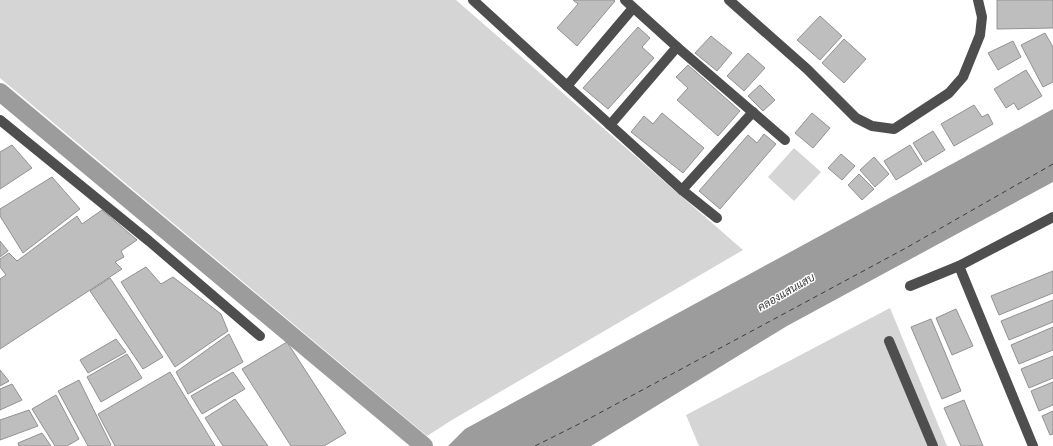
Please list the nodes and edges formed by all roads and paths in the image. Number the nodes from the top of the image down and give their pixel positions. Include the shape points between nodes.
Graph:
1 (473, 0) edge
2 (625, 0) edge
3 (729, 0) edge
4 (978, 0) edge
5 (633, 8) junction
6 (677, 47) junction
7 (567, 86) junction
8 (753, 112) junction
9 (0, 120) edge
10 (610, 125) junction
11 (785, 140) dead end
12 (682, 190) junction
13 (1053, 217) edge
14 (716, 218) dead end
15 (959, 266) junction
16 (910, 286) dead end
17 (260, 336) dead end
18 (889, 341) dead end
19 (933, 446) edge
20 (1033, 446) edge

1 - 7 street
2 - 5 street
3 - 4 street via 807,69 856,118 872,126 894,129 949,93 963,77 980,35 982,17
5 - 6 street
5 - 7 street
6 - 8 street
6 - 10 street
7 - 10 street
8 - 11 street
8 - 12 street
9 - 17 street via 150,241
10 - 12 street
12 - 14 street
13 - 15 street
15 - 16 street
15 - 20 street
18 - 19 street

